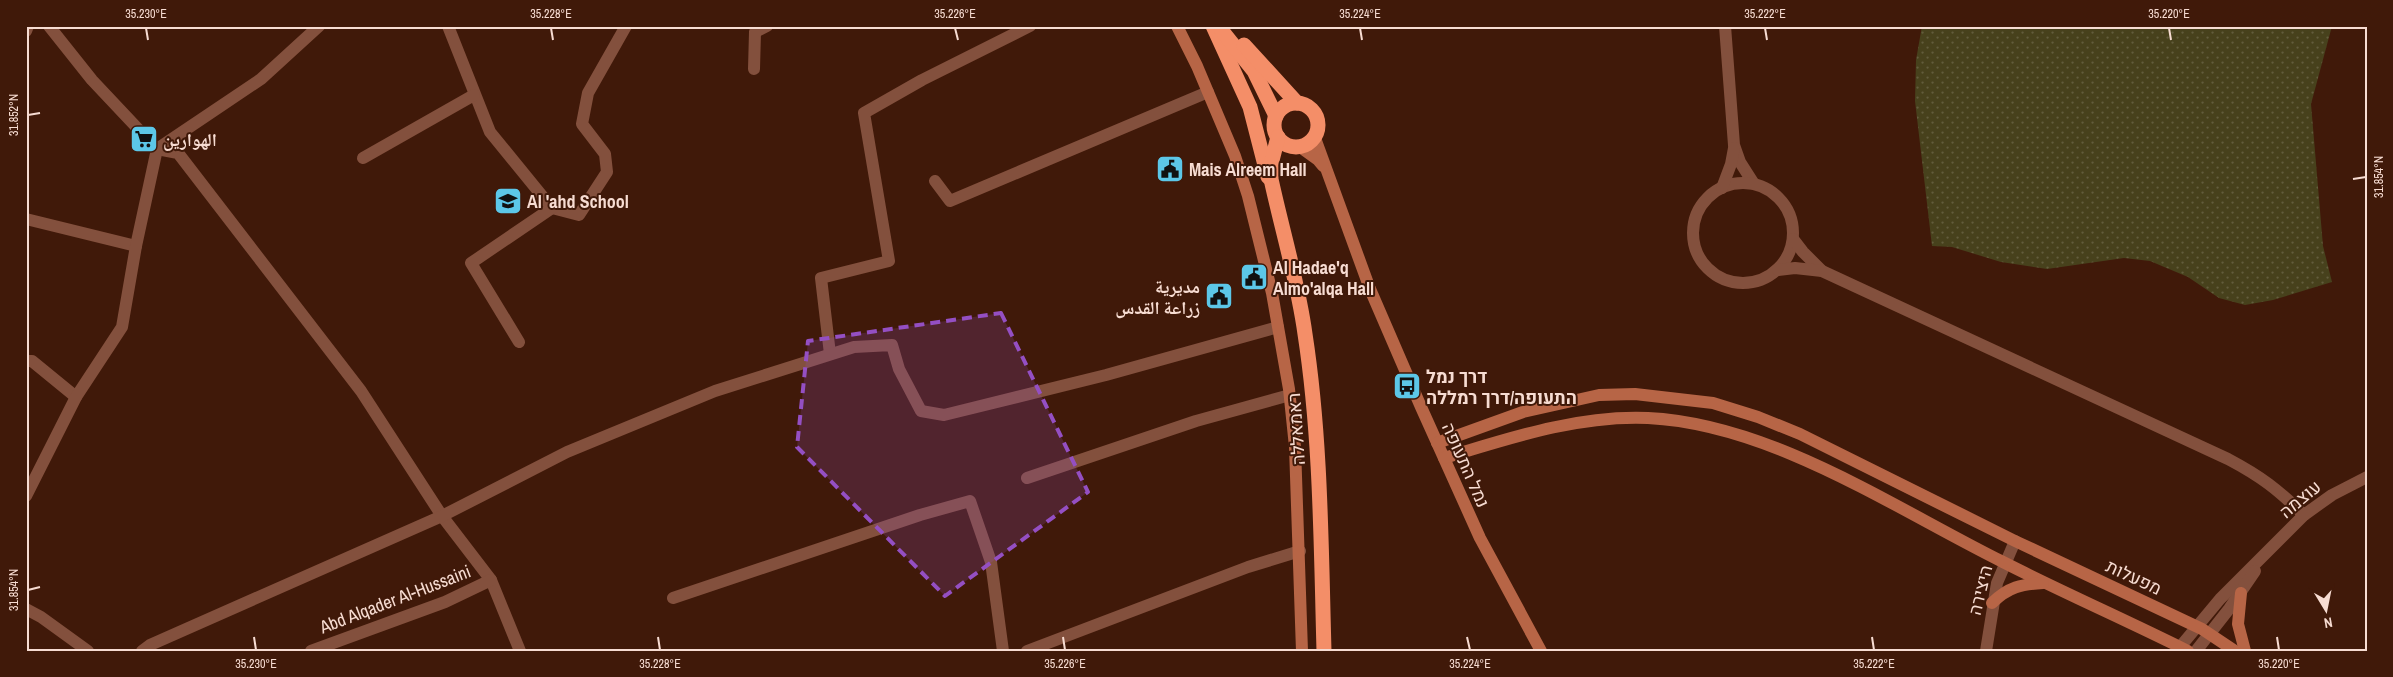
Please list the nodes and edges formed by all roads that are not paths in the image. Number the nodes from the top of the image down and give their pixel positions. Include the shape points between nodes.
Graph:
1 (28, 26) edge
2 (49, 26) edge
3 (319, 26) edge
4 (448, 26) edge
5 (626, 26) edge
6 (767, 26) edge
7 (1030, 26) edge
8 (1177, 26) edge
9 (1213, 26) edge
10 (1218, 26) edge
11 (1223, 26) edge
12 (1725, 26) edge
13 (26, 31) edge
14 (754, 69) dead end
15 (1208, 92) junction
16 (474, 95) junction
17 (1297, 102) junction
18 (1276, 116) junction
19 (1315, 138) junction
20 (1289, 143) junction
21 (1734, 145) junction
22 (157, 150) junction
23 (363, 158) dead end
24 (1328, 175) junction
25 (935, 181) dead end
26 (1754, 184) junction
27 (1722, 188) junction
28 (1277, 207) junction
29 (552, 208) junction
30 (26, 220) edge
31 (1793, 238) junction
32 (136, 246) junction
33 (1778, 270) junction
34 (1822, 271) junction
35 (1278, 327) junction
36 (519, 342) dead end
37 (830, 354) junction
38 (26, 361) edge
39 (1290, 395) junction
40 (76, 397) junction
41 (1437, 443) junction
42 (1444, 458) junction
43 (2367, 477) edge
44 (1027, 478) dead end
45 (26, 496) edge
46 (442, 516) junction
47 (2304, 516) junction
48 (2015, 540) junction
49 (1300, 552) junction
50 (2262, 558) junction
51 (2004, 563) junction
52 (492, 580) junction
53 (2045, 583) junction
54 (2241, 593) junction
55 (673, 598) dead end
56 (1992, 603) junction
57 (26, 609) edge
58 (2197, 627) junction
59 (2210, 634) junction
60 (2184, 649) edge
61 (88, 651) edge
62 (142, 651) edge
63 (311, 651) edge
64 (520, 651) edge
65 (1003, 651) edge
66 (1027, 651) edge
67 (1302, 651) edge
68 (1324, 651) edge
69 (1541, 651) edge
70 (1986, 651) edge
71 (2196, 651) edge
72 (2235, 651) edge
73 (2245, 651) edge

1 - 13 street
2 - 22 street via 92,80
3 - 22 street via 261,79
4 - 16 street
5 - 29 street via 588,93 582,124 605,154 607,172 579,215
6 - 14 street via 755,32
7 - 37 street via 864,113 889,262 821,278
8 - 15 street
9 - 28 highway via 1250,107
10 - 18 highway via 1254,71
11 - 17 highway
12 - 21 street
15 - 25 street via 950,201
15 - 35 street via 1248,196
16 - 23 street
16 - 29 street via 490,132
17 - 18 highway via 1282,108
17 - 19 highway via 1315,112 1319,125
18 - 20 highway via 1274,123
19 - 20 highway
19 - 24 street, נמל התעופה
20 - 24 street, נמל התעופה via 1318,160
20 - 28 highway, ראמאללה via 1275,173
21 - 26 street
21 - 27 street
22 - 32 street
22 - 46 street via 178,153 361,391
24 - 41 street, נמל התעופה via 1370,289
26 - 27 street via 1741,183
26 - 31 street via 1771,191 1784,204 1792,220
27 - 33 street via 1706,199 1696,216 1693,234 1702,261 1716,274 1733,282 1762,280
28 - 68 highway, ראמאללה via 1302,316 1309,364 1318,482
29 - 36 street via 470,264
30 - 32 street
31 - 33 street via 1787,258
31 - 34 street
32 - 40 street via 122,327
33 - 34 street
34 - 47 street via 2228,459 2276,488
35 - 37 street via 1106,375 944,415 920,411 899,370 892,345 854,347
35 - 39 street
37 - 46 street via 715,390 576,448
38 - 40 street via 32,361
39 - 44 street via 1196,421
39 - 49 street
40 - 45 street
41 - 42 street, נמל התעופה
41 - 48 street, מפעלות via 1523,412 1599,395 1635,394 1714,403 1800,434
42 - 51 street via 1541,430 1610,419 1689,422 1722,429 1784,451
42 - 69 street, נמל התעופה via 1480,538
43 - 47 street, עוצמה via 2332,495
46 - 52 street
46 - 62 street
47 - 50 street, עוצמה
48 - 51 street, היצירה
48 - 58 street, מפעלות
49 - 66 street via 1248,567
49 - 67 street
50 - 54 street, עוצמה
50 - 58 street, עוצמה
51 - 53 street
51 - 56 street, היצירה
52 - 63 street, Abd Alqader Al-Hussaini via 445,602
52 - 64 street
53 - 56 street via 2020,584
53 - 60 street
54 - 59 street, עוצמה
54 - 73 street via 2238,624
55 - 65 street via 920,515 970,502 991,562
56 - 70 street, היצירה
57 - 61 street
58 - 59 street, מפעלות
58 - 60 street, עוצמה
59 - 71 street, עוצמה
59 - 72 street, מפעלות

